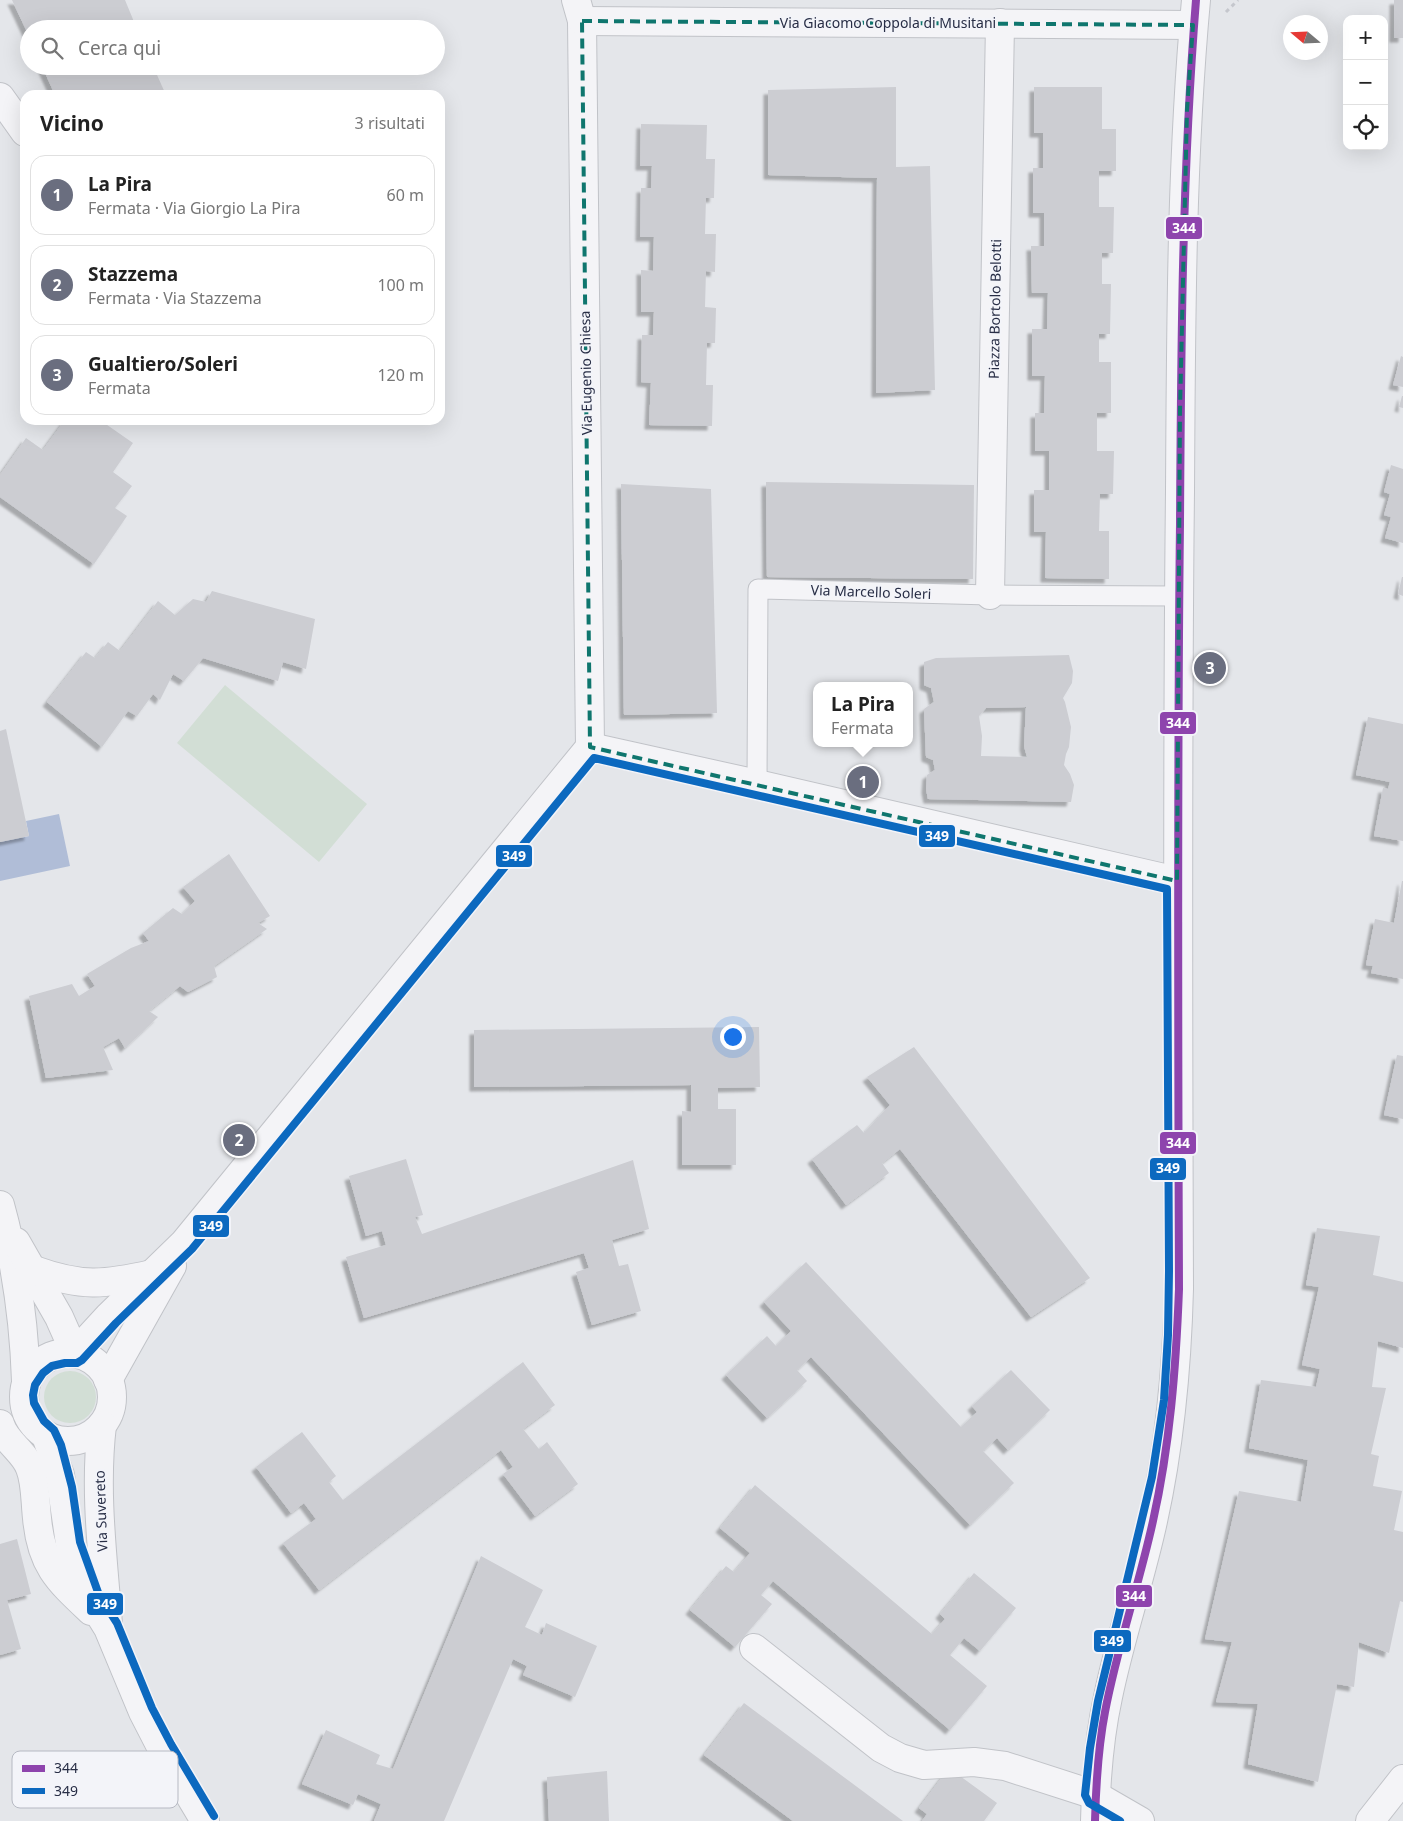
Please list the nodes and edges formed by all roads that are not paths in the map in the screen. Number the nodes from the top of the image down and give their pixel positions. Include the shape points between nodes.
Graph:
1 (579, 10) edge
2 (1194, 13) edge
3 (1000, 23) junction
4 (0, 97) edge
5 (20, 125) edge
6 (990, 595) junction
7 (1178, 596) junction
8 (590, 747) junction
9 (757, 784) junction
10 (1177, 881) junction
11 (3, 1214) edge
12 (184, 1243) junction
13 (34, 1270) junction
14 (152, 1274) junction
15 (75, 1353) junction
16 (108, 1380) junction
17 (26, 1381) junction
18 (102, 1425) junction
19 (0, 1427) edge
20 (46, 1436) junction
21 (108, 1628) junction
22 (754, 1648) dead end
23 (163, 1751) edge
24 (178, 1776) edge
25 (1403, 1779) edge
26 (1095, 1808) edge
27 (205, 1821) edge
28 (1140, 1821) edge
29 (1370, 1821) edge

1 - 3 street, Via Giacomo Coppola di Musitani
1 - 8 street, Via Eugenio Chiesa
2 - 3 street, Via Giacomo Coppola di Musitani
2 - 7 street via 1187,110
3 - 6 street, Piazza Bortolo Belotti
4 - 5 street
6 - 7 lane, Via Marcello Soleri
6 - 9 lane, Via Marcello Soleri via 758,588
7 - 10 street
8 - 9 street
8 - 12 street
9 - 10 street
10 - 26 street via 1179,1289 1175,1389 1153,1523 1108,1698 1100,1744
11 - 13 street
11 - 17 street via 21,1308
12 - 14 street
12 - 16 street
13 - 14 street via 83,1283 110,1282
13 - 15 street
14 - 15 street
15 - 16 street via 102,1368
15 - 17 street via 48,1357 36,1366
16 - 18 street via 112,1395
17 - 20 street via 24,1405 36,1428
18 - 20 street via 91,1435 75,1441
18 - 21 street, Via Suvereto via 99,1486
19 - 21 street via 30,1467 38,1530 47,1562 63,1585
20 - 21 street, Via Suvereto via 60,1475 70,1544 79,1572 90,1599
21 - 23 street, Via Suvereto via 143,1712
22 - 26 street via 881,1748 900,1758 924,1765 974,1762 1022,1771
24 - 27 street, Via Suvereto
25 - 29 street
26 - 28 street

